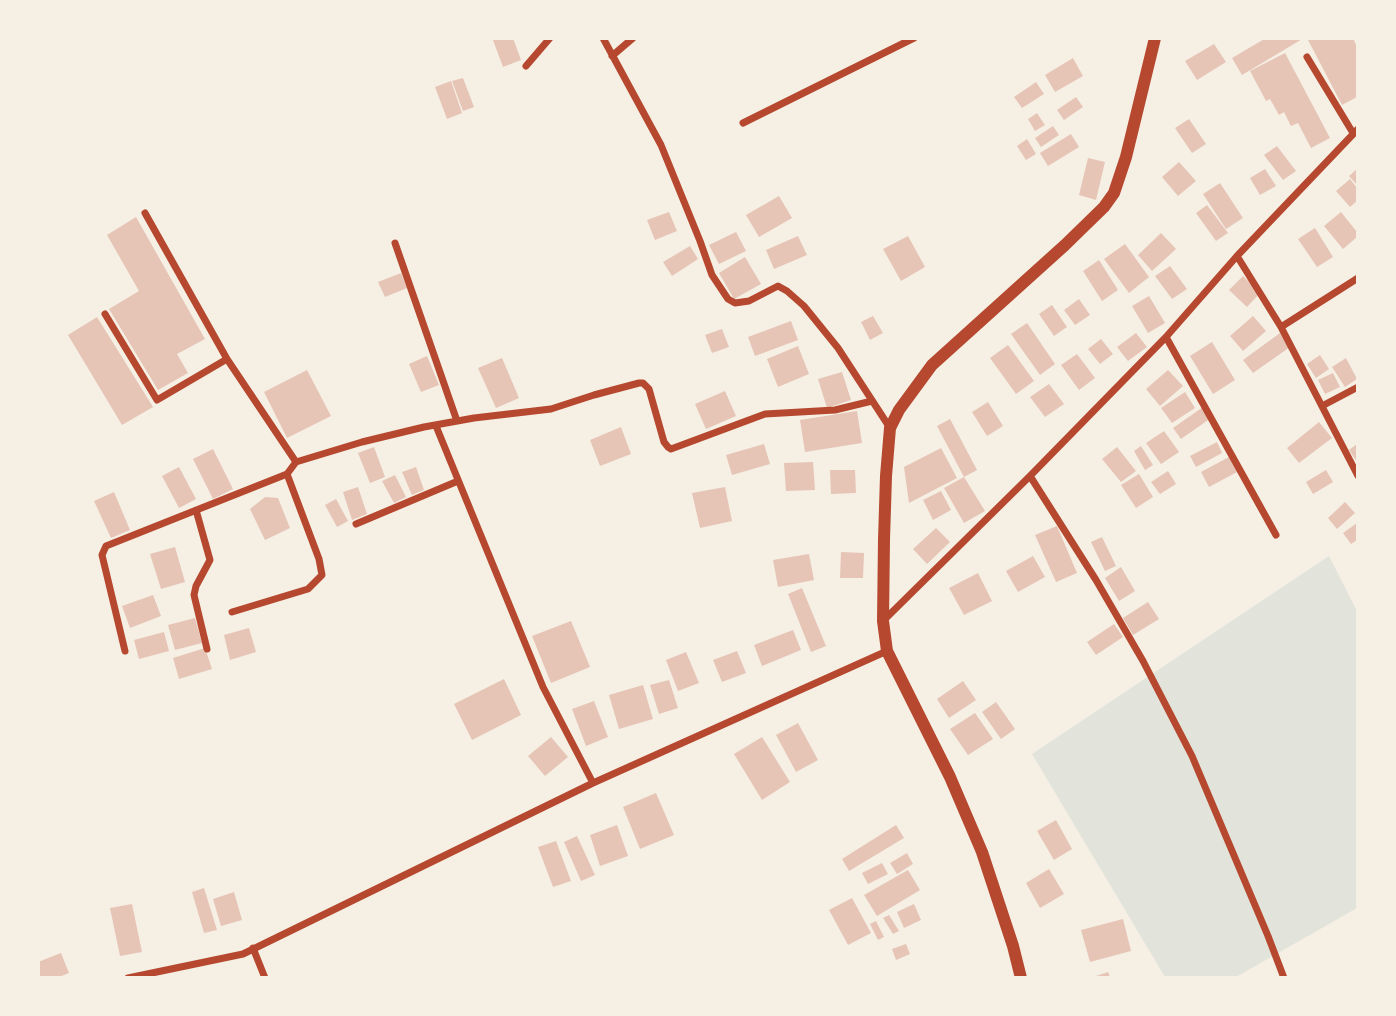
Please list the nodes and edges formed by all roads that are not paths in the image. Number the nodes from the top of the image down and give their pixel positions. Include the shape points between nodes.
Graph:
1 (550, 38) edge
2 (603, 38) edge
3 (633, 38) edge
4 (914, 38) edge
5 (1155, 38) edge
6 (612, 56) junction
7 (1307, 57) dead end
8 (526, 66) dead end
9 (743, 122) dead end
10 (1355, 131) edge
11 (145, 213) dead end
12 (395, 243) dead end
13 (1237, 256) junction
14 (1357, 278) edge
15 (105, 314) dead end
16 (1281, 327) junction
17 (1166, 337) junction
18 (227, 359) junction
19 (1357, 387) edge
20 (872, 401) junction
21 (1322, 406) junction
22 (457, 421) junction
23 (436, 426) junction
24 (890, 428) junction
25 (296, 462) junction
26 (286, 474) junction
27 (1357, 475) edge
28 (1030, 476) junction
29 (458, 481) junction
30 (196, 510) junction
31 (356, 524) dead end
32 (1276, 535) dead end
33 (232, 612) dead end
34 (883, 621) junction
35 (207, 649) dead end
36 (125, 651) dead end
37 (887, 651) junction
38 (593, 783) junction
39 (253, 948) junction
40 (128, 978) edge
41 (265, 978) edge
42 (1021, 978) edge
43 (1284, 978) edge

1 - 8 street
2 - 6 street
3 - 6 street
4 - 9 street
5 - 24 street via 1114,193 1055,254 932,365
6 - 20 street via 661,145 712,275 728,299 749,301 778,286 787,291 838,348
7 - 10 street
10 - 13 street
11 - 18 street
12 - 22 street
13 - 16 street
13 - 17 street
14 - 16 street
15 - 18 street via 157,400
16 - 21 street
17 - 28 street
17 - 32 street
18 - 25 street
19 - 21 street
20 - 22 street via 835,410 765,414 671,449 664,442 643,383 551,409
20 - 24 street
21 - 27 street
22 - 23 street
23 - 25 street
23 - 29 street
24 - 34 street
25 - 26 street
26 - 30 street
26 - 33 street via 322,575 308,589
28 - 34 street
28 - 43 street via 1143,661 1192,756
29 - 31 street
29 - 38 street via 543,687
30 - 35 street via 210,560 194,595
30 - 36 street via 103,551
34 - 37 street
37 - 38 street
37 - 42 street via 982,852
38 - 39 street
39 - 40 street via 243,954
39 - 41 street

